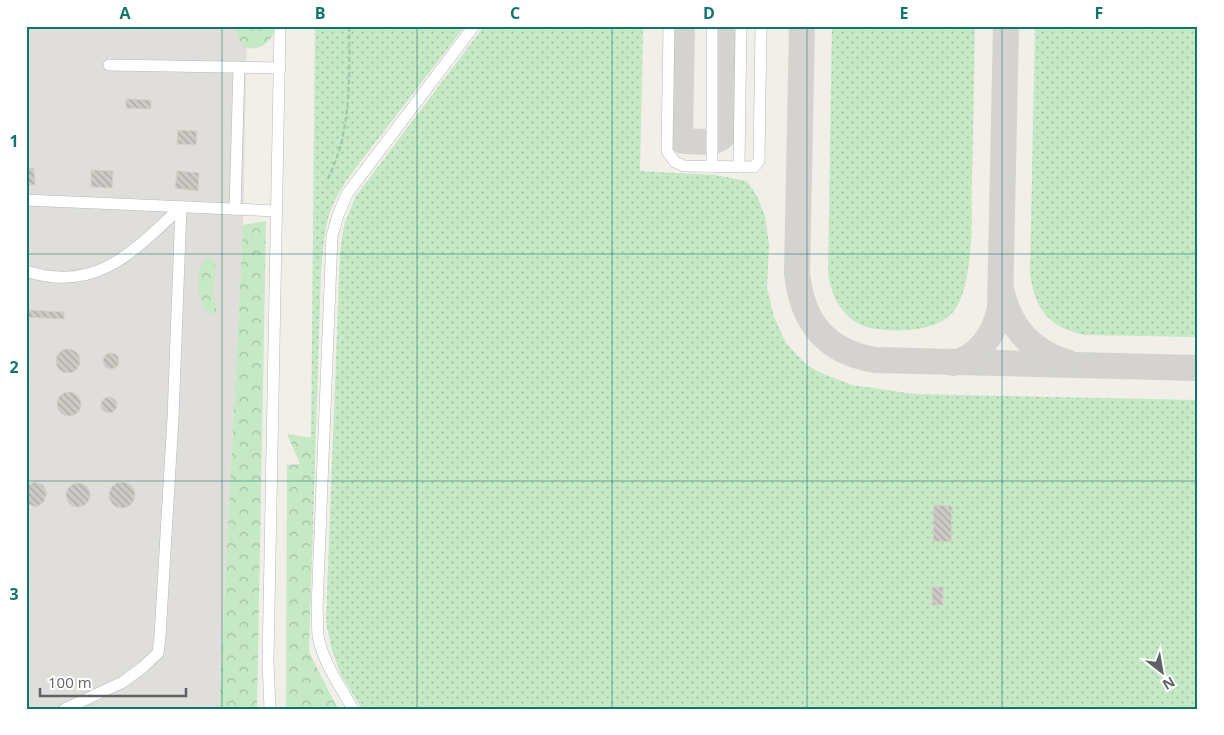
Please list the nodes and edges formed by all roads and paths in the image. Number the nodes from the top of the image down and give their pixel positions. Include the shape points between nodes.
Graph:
1 (280, 26) edge
2 (349, 26) edge
3 (474, 26) edge
4 (670, 26) edge
5 (712, 26) edge
6 (741, 26) edge
7 (761, 26) edge
8 (109, 65) dead end
9 (239, 67) junction
10 (280, 68) junction
11 (712, 166) junction
12 (739, 167) junction
13 (328, 179) dead end
14 (26, 200) edge
15 (181, 207) junction
16 (235, 209) junction
17 (277, 211) junction
18 (26, 271) edge
19 (65, 709) edge
20 (270, 709) edge
21 (353, 709) edge

1 - 10 street
2 - 13 path via 350,64 343,135
3 - 21 street via 347,194 332,236 318,635
4 - 11 street via 667,150 675,162 684,166
5 - 11 street
6 - 12 street
7 - 12 street via 759,161 754,167
8 - 9 street
9 - 10 street
9 - 16 street
10 - 17 street
11 - 12 street
14 - 15 street
15 - 16 street
15 - 18 street via 141,244 106,269 74,278 42,276
15 - 19 street via 158,653 123,682
16 - 17 street
17 - 20 street via 268,662

